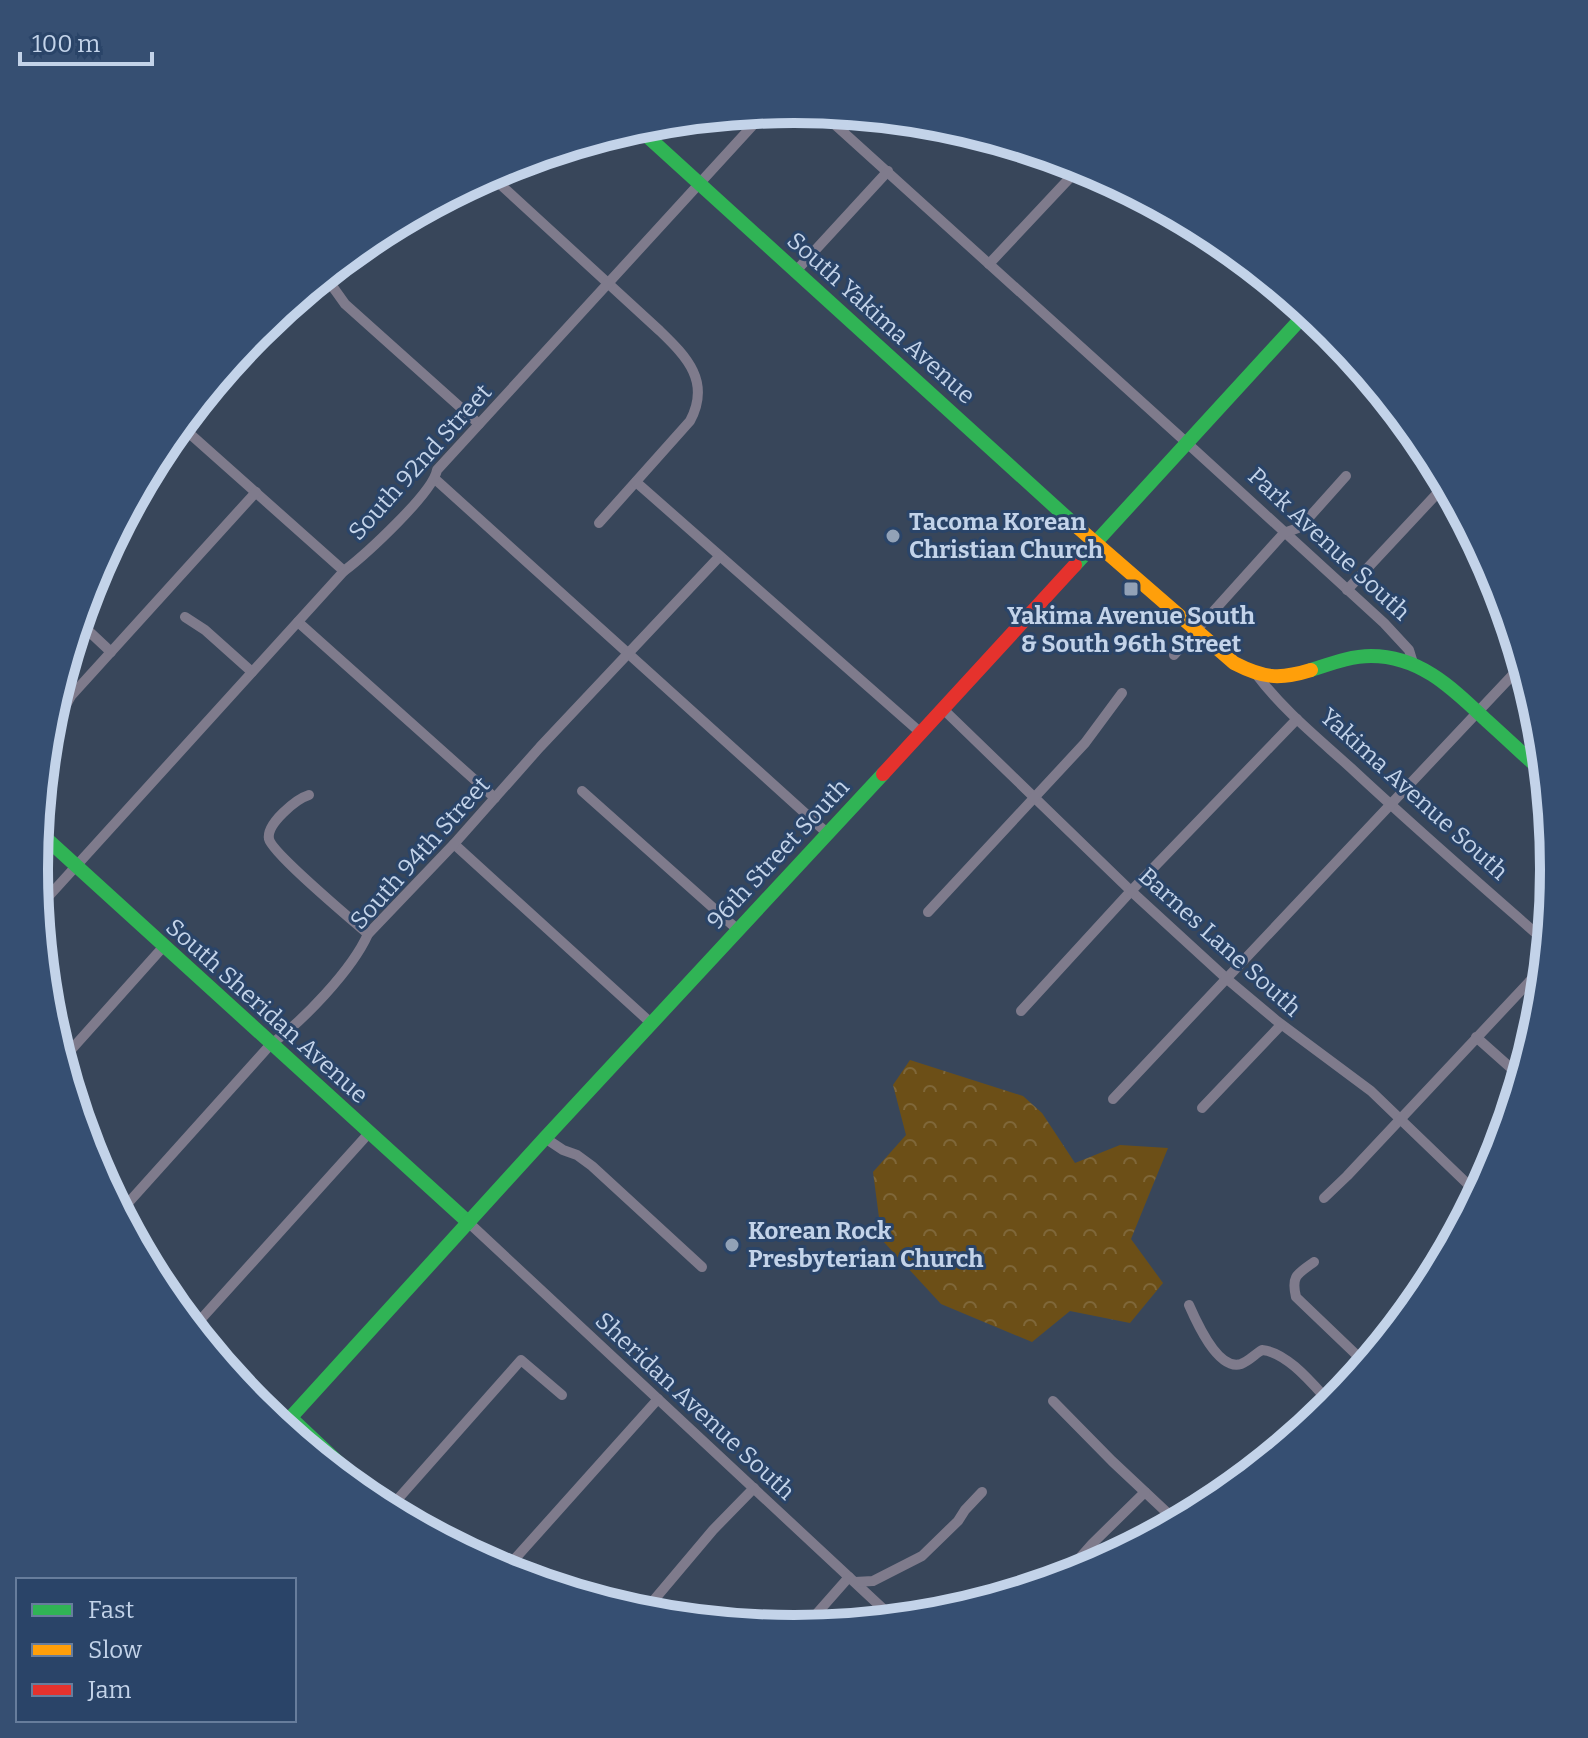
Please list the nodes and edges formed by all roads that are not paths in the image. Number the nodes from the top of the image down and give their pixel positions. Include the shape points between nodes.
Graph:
1 (753, 125) edge
2 (835, 125) edge
3 (648, 137) edge
4 (888, 171) junction
5 (1071, 177) edge
6 (500, 184) edge
7 (699, 184) junction
8 (989, 264) junction
9 (796, 271) junction
10 (331, 284) edge
11 (608, 284) junction
12 (1299, 320) edge
13 (479, 424) junction
14 (189, 433) edge
15 (1187, 443) junction
16 (1346, 476) dead end
17 (435, 479) junction
18 (636, 482) junction
19 (256, 492) junction
20 (1438, 493) edge
21 (599, 523) dead end
22 (1284, 533) junction
23 (1095, 543) junction
24 (719, 557) junction
25 (344, 571) junction
26 (1347, 590) junction
27 (185, 617) dead end
28 (298, 622) junction
29 (88, 630) edge
30 (1195, 631) junction
31 (111, 652) junction
32 (630, 653) junction
33 (1174, 655) dead end
34 (1413, 663) junction
35 (252, 672) junction
36 (1514, 673) edge
37 (1256, 674) junction
38 (1122, 693) dead end
39 (66, 704) edge
40 (943, 709) junction
41 (1478, 711) junction
42 (1297, 719) junction
43 (921, 733) junction
44 (1532, 762) edge
45 (582, 791) dead end
46 (309, 795) dead end
47 (1034, 797) junction
48 (495, 798) junction
49 (1391, 805) junction
50 (827, 833) junction
51 (49, 842) edge
52 (454, 844) junction
53 (75, 866) junction
54 (1131, 891) junction
55 (49, 895) edge
56 (928, 912) dead end
57 (738, 930) junction
58 (368, 934) junction
59 (1537, 934) edge
60 (164, 946) junction
61 (1227, 979) junction
62 (1532, 979) edge
63 (1021, 1011) dead end
64 (651, 1023) junction
65 (1281, 1025) junction
66 (1476, 1037) junction
67 (271, 1044) junction
68 (70, 1051) edge
69 (1513, 1070) edge
70 (1113, 1099) dead end
71 (1202, 1108) dead end
72 (1401, 1119) junction
73 (369, 1133) junction
74 (545, 1138) junction
75 (1469, 1185) edge
76 (1324, 1198) dead end
77 (127, 1204) edge
78 (468, 1222) junction
79 (1314, 1262) dead end
80 (702, 1267) dead end
81 (1189, 1305) dead end
82 (200, 1320) edge
83 (1358, 1357) edge
84 (562, 1395) dead end
85 (1323, 1396) edge
86 (658, 1399) junction
87 (1053, 1401) dead end
88 (290, 1419) edge
89 (754, 1488) junction
90 (982, 1492) dead end
91 (1145, 1492) junction
92 (398, 1501) edge
93 (1169, 1514) edge
94 (1080, 1558) edge
95 (514, 1560) edge
96 (852, 1580) junction
97 (653, 1602) edge
98 (884, 1610) edge
99 (818, 1614) edge

1 - 7 street, South 92nd Street
2 - 4 street, Park Avenue South
3 - 7 main road, South Yakima Avenue
4 - 8 street, Park Avenue South
4 - 9 street
5 - 8 street
6 - 11 street
7 - 9 main road, South Yakima Avenue
7 - 11 street, South 92nd Street
8 - 15 street, Park Avenue South
9 - 23 main road, South Yakima Avenue
10 - 13 street via 345,304
11 - 13 street, South 92nd Street
11 - 18 street via 681,351 696,378 697,400 690,421
12 - 15 main road, 96th Street South
13 - 17 street, South 92nd Street via 437,470
14 - 19 street
15 - 22 street, Park Avenue South
15 - 23 main road, 96th Street South
16 - 22 street via 1304,523
17 - 25 street, South 92nd Street
17 - 32 street
18 - 21 street
18 - 24 street
19 - 25 street
19 - 31 street
20 - 26 street
22 - 26 street, Park Avenue South
22 - 30 street
23 - 30 main road, Yakima Avenue South
23 - 40 main road, 96th Street South
24 - 32 street, South 94th Street
24 - 43 street
25 - 28 street, South 92nd Street
26 - 34 street, Park Avenue South via 1404,643
27 - 35 street
28 - 35 street, South 92nd Street
28 - 48 street
29 - 31 street
30 - 33 street
30 - 37 main road, Yakima Avenue South
31 - 39 street
32 - 48 street, South 94th Street
32 - 50 street
34 - 37 main road via 1360,657 1288,677
34 - 41 main road, Park Avenue South
35 - 53 street, South 92nd Street
36 - 41 street
37 - 42 street, Yakima Avenue South
38 - 47 street via 1085,743
40 - 43 main road, 96th Street South
40 - 47 street, Barnes Lane South
41 - 44 main road, Park Avenue South
41 - 49 street
42 - 49 street, Yakima Avenue South
42 - 54 street
43 - 50 main road, 96th Street South
45 - 57 street
46 - 58 street via 289,807 269,838
47 - 54 street, Barnes Lane South
47 - 56 street
48 - 52 street, South 94th Street
49 - 59 street, Yakima Avenue South
49 - 61 street
50 - 57 main road, 96th Street South
51 - 53 main road, South Sheridan Avenue
52 - 58 street, South 94th Street
52 - 64 street
53 - 55 street, South 92nd Street
53 - 60 main road, South Sheridan Avenue
54 - 61 street, Barnes Lane South
54 - 63 street
57 - 64 main road, 96th Street South
58 - 67 street, South 94th Street via 339,977
60 - 67 main road, South Sheridan Avenue
60 - 68 street
61 - 65 street, Barnes Lane South
61 - 70 street
62 - 66 street
64 - 74 main road, 96th Street South
65 - 71 street
65 - 72 street, Barnes Lane South via 1359,1081
66 - 69 street
66 - 72 street
67 - 73 main road, South Sheridan Avenue
67 - 77 street, South 94th Street
72 - 75 street, Barnes Lane South
72 - 76 street
73 - 78 main road, South Sheridan Avenue
73 - 82 street
74 - 78 main road, 96th Street South
74 - 80 street via 592,1166
78 - 86 street, Sheridan Avenue South
78 - 88 main road, 96th Street South
79 - 83 street via 1297,1276 1296,1297
81 - 85 street via 1204,1336 1225,1361 1238,1365 1262,1350 1275,1353
84 - 92 street via 521,1360
86 - 89 street, Sheridan Avenue South
86 - 95 street
87 - 91 street
89 - 96 street, Sheridan Avenue South
89 - 97 street
90 - 96 street via 922,1556 873,1581
91 - 93 street
91 - 94 street
96 - 98 street, Sheridan Avenue South
96 - 99 street

